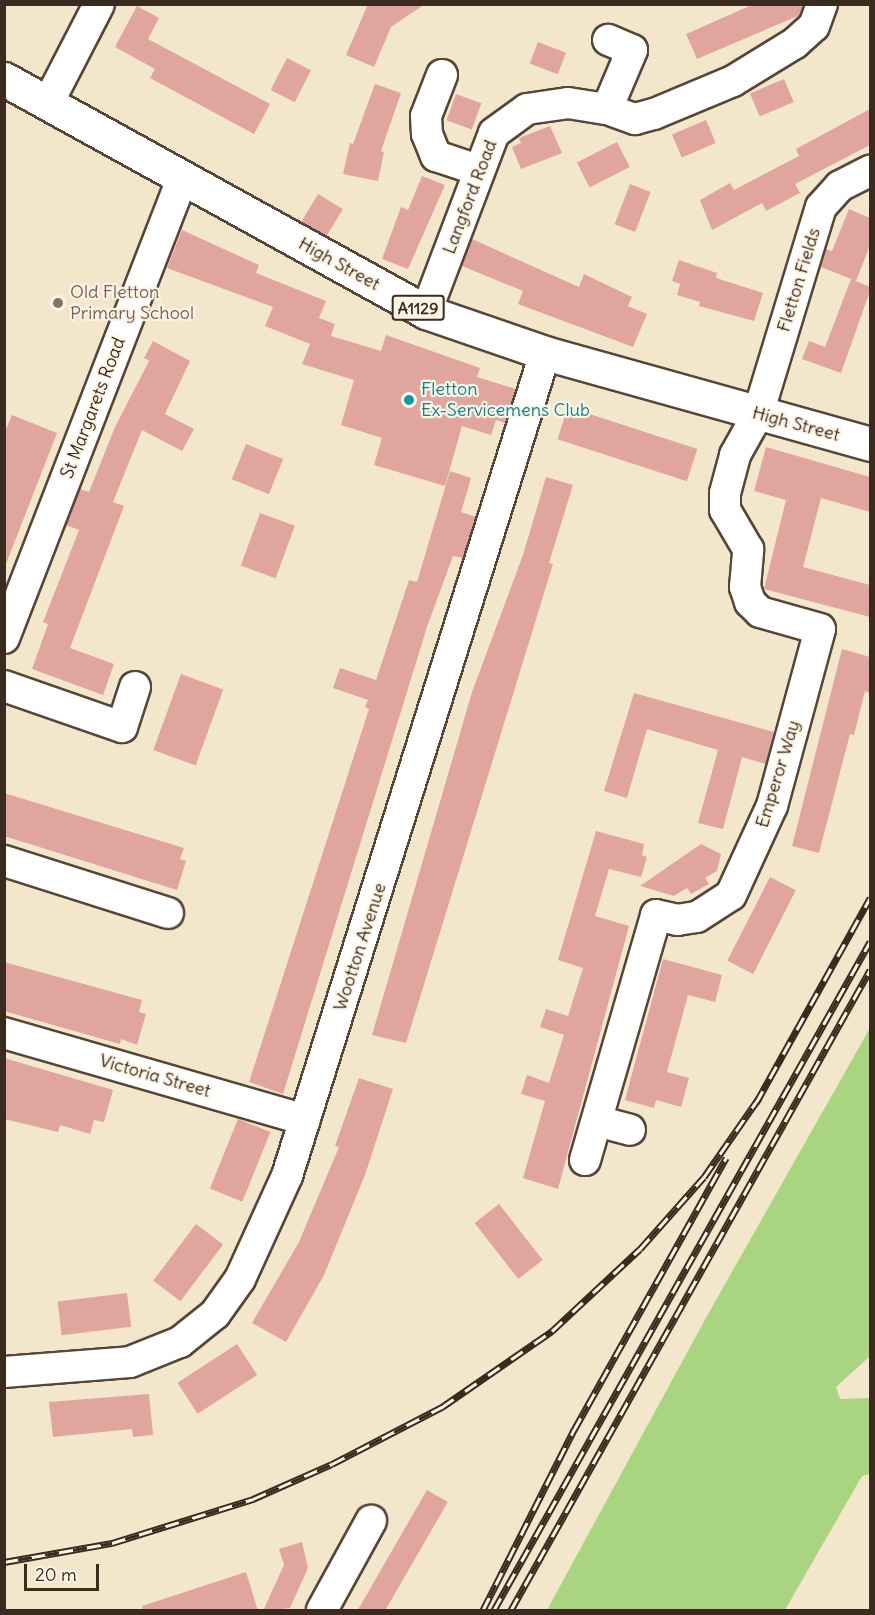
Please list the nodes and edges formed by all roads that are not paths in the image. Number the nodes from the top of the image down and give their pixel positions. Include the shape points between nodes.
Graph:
1 (99, 4) edge
2 (822, 4) edge
3 (608, 40) dead end
4 (442, 75) dead end
5 (4, 79) edge
6 (48, 103) junction
7 (607, 109) junction
8 (478, 170) junction
9 (870, 171) edge
10 (182, 178) junction
11 (426, 312) junction
12 (545, 353) junction
13 (758, 414) junction
14 (870, 444) edge
15 (4, 638) edge
16 (4, 686) edge
17 (135, 687) dead end
18 (4, 861) edge
19 (168, 913) dead end
20 (4, 1033) edge
21 (305, 1120) junction
22 (597, 1120) junction
23 (630, 1130) dead end
24 (585, 1160) dead end
25 (4, 1371) edge
26 (371, 1521) dead end
27 (322, 1611) edge

1 - 6 street
2 - 7 street, Langford Road via 814,26 795,43 733,81 635,119
3 - 7 street via 632,50
4 - 8 street via 426,116 427,134 436,156
5 - 6 main road, High Street / A1129
6 - 10 main road, High Street / A1129
7 - 8 street, Langford Road via 568,103 527,109 494,133
8 - 11 street, Langford Road
9 - 13 street, Fletton Fields via 840,186 821,207
10 - 11 main road, High Street / A1129
10 - 15 street, St Margarets Road
11 - 12 main road, High Street / A1129
12 - 13 main road, High Street / A1129
12 - 21 street, Wootton Avenue
13 - 14 main road, High Street / A1129
13 - 22 street, Emperor Way via 735,455 725,493 725,510 748,549 745,587 750,602 760,612 820,629 772,806 731,895 697,917 678,920 656,915
16 - 17 street via 122,727
18 - 19 street
20 - 21 street, Victoria Street
21 - 25 street, Wootton Avenue via 263,1236 216,1314 180,1342 130,1362
22 - 23 street
22 - 24 street, Emperor Way
26 - 27 street

